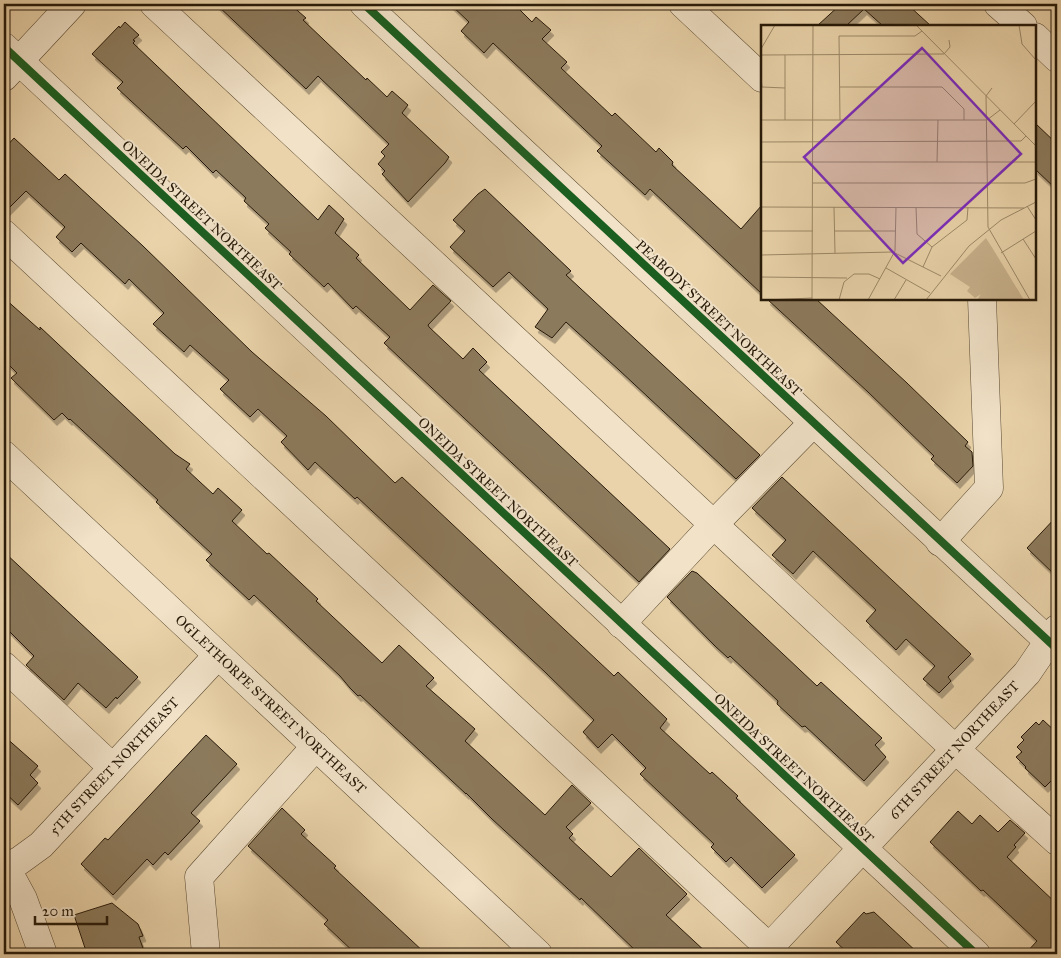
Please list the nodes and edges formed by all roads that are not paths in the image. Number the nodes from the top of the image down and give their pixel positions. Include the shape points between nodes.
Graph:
1 (72, 4) edge
2 (154, 4) edge
3 (364, 4) edge
4 (683, 4) edge
5 (998, 4) edge
6 (1022, 25) edge
7 (1036, 38) edge
8 (1057, 58) edge
9 (9, 61) edge
10 (761, 77) edge
11 (4, 234) edge
12 (982, 300) edge
13 (814, 423) junction
14 (4, 455) edge
15 (714, 524) junction
16 (940, 542) junction
17 (621, 624) junction
18 (1054, 640) edge
19 (218, 655) junction
20 (4, 666) edge
21 (316, 746) junction
22 (955, 749) junction
23 (113, 768) junction
24 (1057, 841) edge
25 (862, 848) junction
26 (5, 867) edge
27 (769, 952) edge
28 (43, 954) edge
29 (206, 954) edge
30 (538, 954) edge
31 (976, 954) edge

1 - 9 street
2 - 15 street
3 - 13 street, PEABODY STREET NORTHEAST
4 - 10 street
5 - 6 street
7 - 8 street
9 - 17 street, ONEIDA STREET NORTHEAST
11 - 27 street
12 - 16 street via 989,488
13 - 15 street
13 - 16 street, PEABODY STREET NORTHEAST
14 - 19 street, OGLETHORPE STREET NORTHEAST
15 - 17 street
15 - 22 street
16 - 18 street, PEABODY STREET NORTHEAST
17 - 25 street, ONEIDA STREET NORTHEAST
18 - 22 street, 6TH STREET NORTHEAST
19 - 21 street, OGLETHORPE STREET NORTHEAST
19 - 23 street, 5TH STREET NORTHEAST
20 - 23 street
21 - 29 street via 199,877
21 - 30 street, OGLETHORPE STREET NORTHEAST
22 - 24 street
22 - 25 street, 6TH STREET NORTHEAST
23 - 26 street, 5TH STREET NORTHEAST via 41,845
25 - 27 street, 6TH STREET NORTHEAST
25 - 31 street, ONEIDA STREET NORTHEAST
26 - 28 street via 23,899

